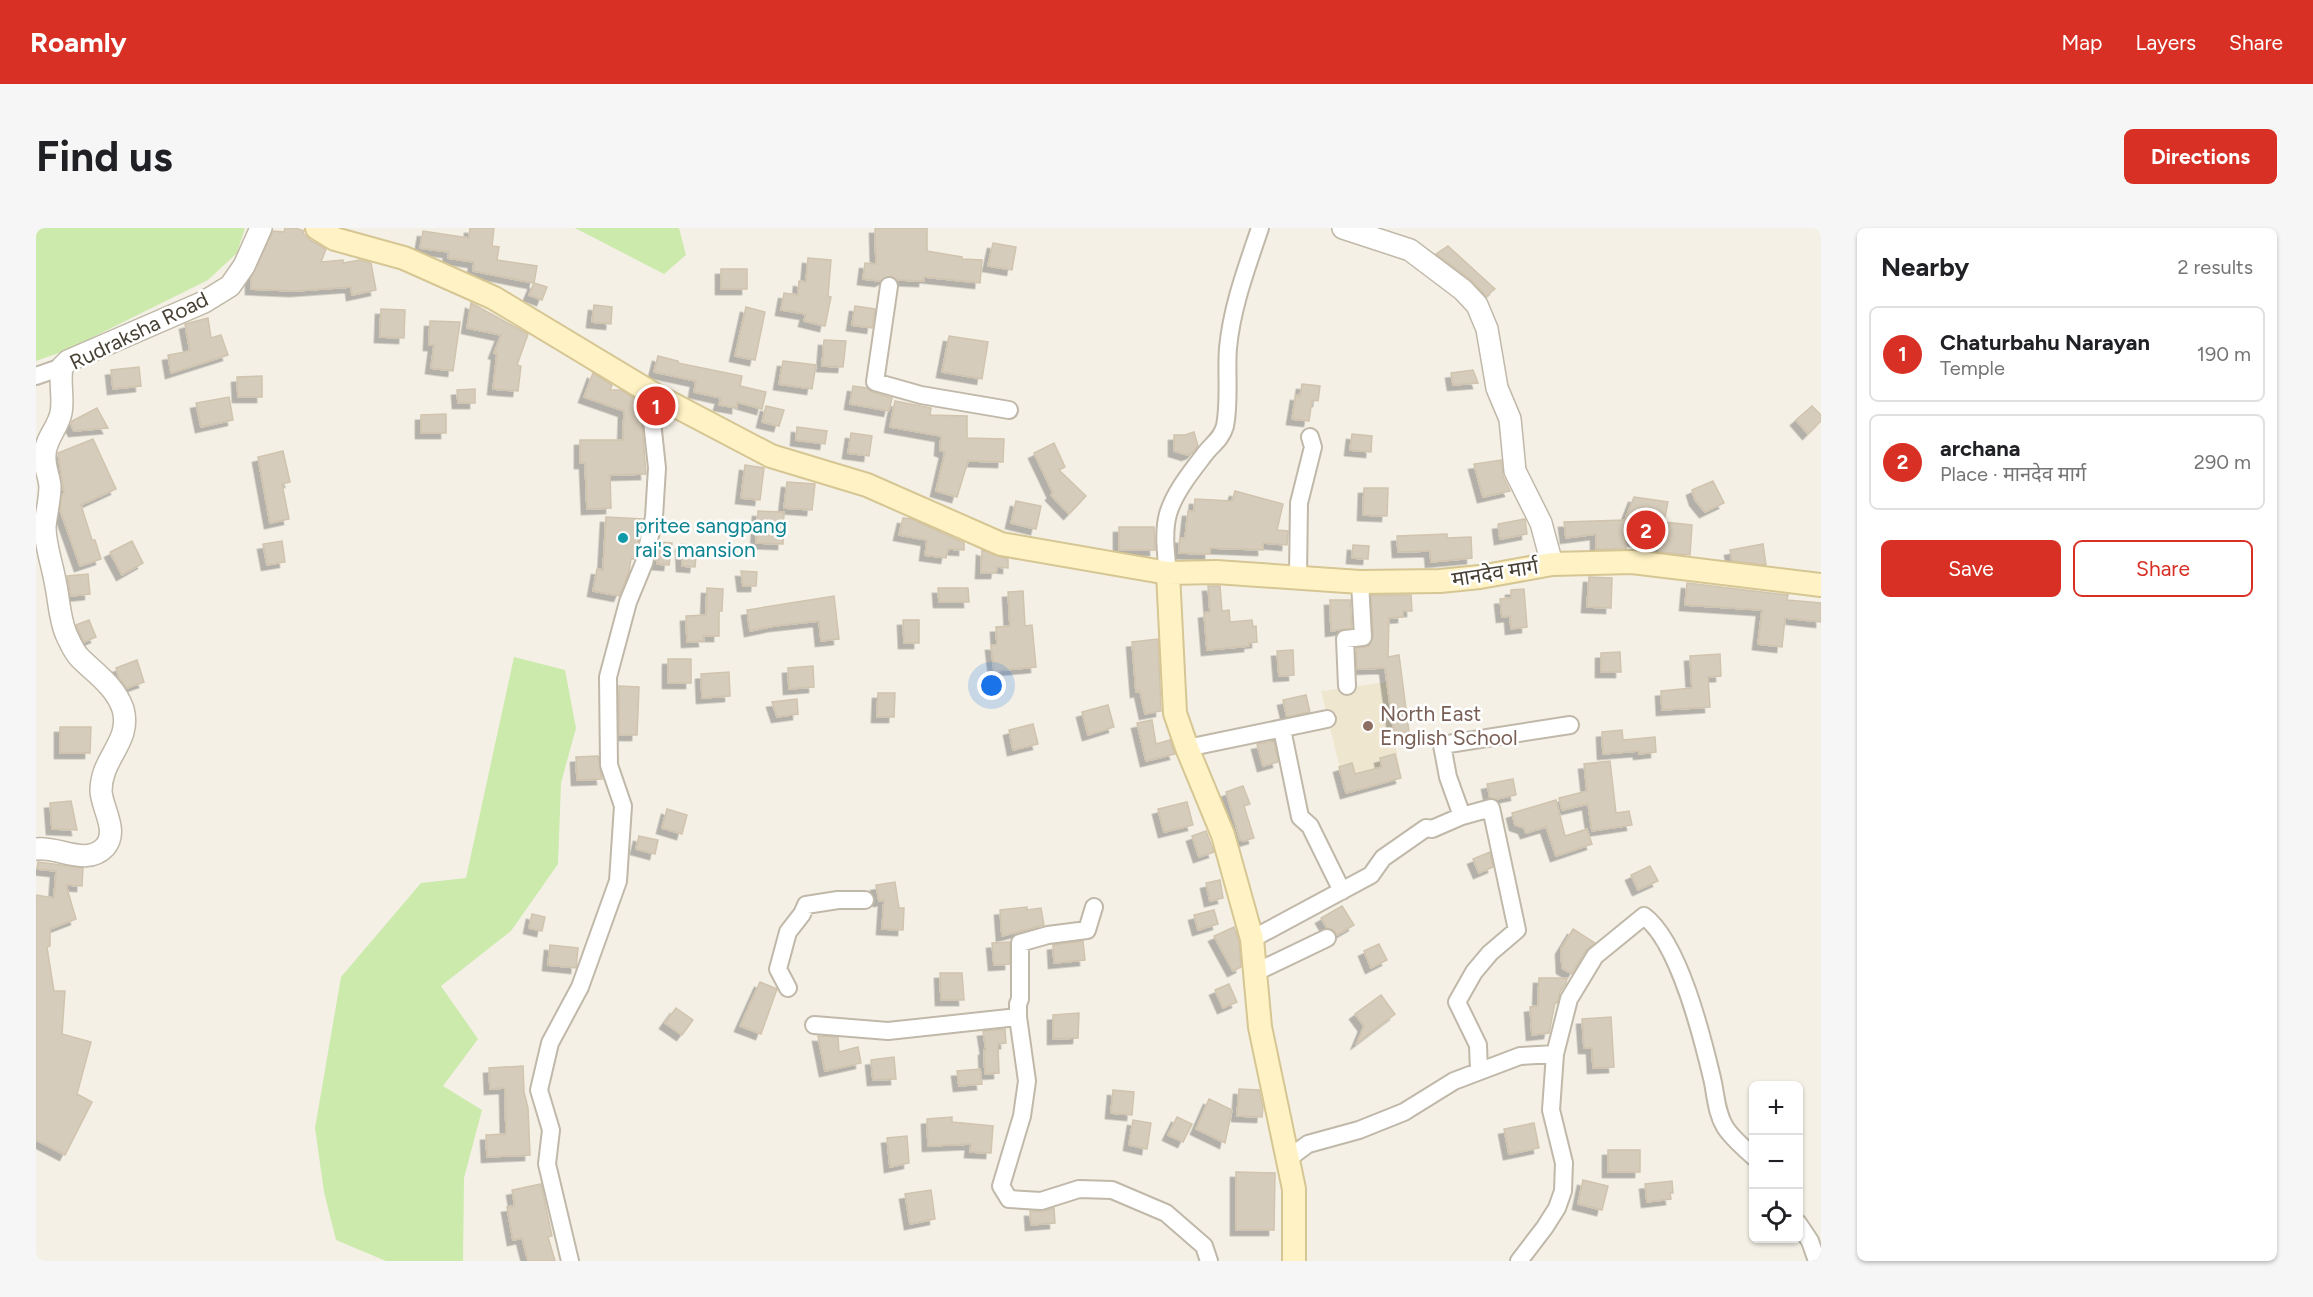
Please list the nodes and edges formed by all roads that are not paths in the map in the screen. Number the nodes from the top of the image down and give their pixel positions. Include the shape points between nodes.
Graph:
1 (261, 228) edge
2 (317, 228) edge
3 (1260, 228) edge
4 (1343, 228) edge
5 (889, 286) dead end
6 (62, 368) junction
7 (36, 376) edge
8 (655, 394) junction
9 (1009, 410) dead end
10 (1310, 437) dead end
11 (1552, 564) junction
12 (1168, 573) junction
13 (1298, 577) junction
14 (1360, 582) junction
15 (1821, 585) edge
16 (1347, 686) dead end
17 (1327, 719) dead end
18 (1570, 725) dead end
19 (1282, 729) junction
20 (1187, 748) junction
21 (1462, 816) junction
22 (36, 849) edge
23 (1342, 891) junction
24 (865, 900) dead end
25 (1094, 907) dead end
26 (1327, 938) dead end
27 (1252, 939) junction
28 (1256, 972) junction
29 (788, 988) dead end
30 (1018, 1017) junction
31 (814, 1025) dead end
32 (1555, 1054) junction
33 (1479, 1071) junction
34 (1749, 1152) edge
35 (1289, 1158) junction
36 (1803, 1230) edge
37 (570, 1261) edge
38 (1209, 1261) edge
39 (1294, 1261) edge
40 (1519, 1261) edge
41 (1817, 1261) edge

1 - 6 street, Rudraksha Road via 230,286 204,302 68,361
2 - 8 main road, मानदेव मार्ग via 335,239 404,258 494,298
3 - 12 street via 1233,318 1225,425 1220,439 1195,467 1168,514
4 - 11 street via 1410,250 1477,305 1487,329 1497,387 1510,419 1515,471 1541,523
5 - 9 street via 875,382 921,395
6 - 7 street
6 - 22 street, Rudraksha Road via 61,411 45,454 50,487 45,537 65,631 79,657 107,681 123,710 125,728 106,764 101,790 111,828 110,840 96,854 86,857
8 - 12 main road, मानदेव मार्ग via 771,456 867,485 1001,544
8 - 37 street via 651,412 657,468 654,517 644,563 628,602 608,677 609,765 623,806 618,881 580,987 550,1043 539,1090 551,1130 547,1164
10 - 13 street via 1313,447 1299,503
11 - 14 main road, मानदेव मार्ग via 1440,581
11 - 15 main road, मानदेव मार्ग via 1632,562
12 - 13 main road, मानदेव मार्ग
12 - 20 main road via 1175,714
13 - 14 main road, मानदेव मार्ग
14 - 16 street via 1363,637 1345,639
17 - 19 street
18 - 21 street via 1443,745 1448,777
19 - 20 street
19 - 23 street via 1300,817 1310,826
20 - 27 main road via 1223,835
21 - 23 street via 1426,828 1383,858 1371,875
21 - 33 street via 1491,808 1517,930 1490,952 1457,1002 1478,1046
23 - 27 street
24 - 29 street via 806,905 788,932 778,969
25 - 30 street via 1087,930 1020,943
26 - 28 street
27 - 28 main road
28 - 35 main road via 1260,1027
30 - 31 street via 888,1031
30 - 38 street via 1028,1081 1001,1186 1009,1199 1041,1202 1079,1189 1112,1190 1166,1214 1203,1246
32 - 33 street via 1520,1056
32 - 34 street via 1569,999 1594,956 1644,916 1652,922 1677,963 1694,1009 1725,1127
32 - 40 street via 1551,1110 1564,1163 1563,1191 1557,1208
33 - 35 street via 1454,1081 1404,1112 1308,1144
35 - 39 main road via 1294,1189
36 - 41 street

